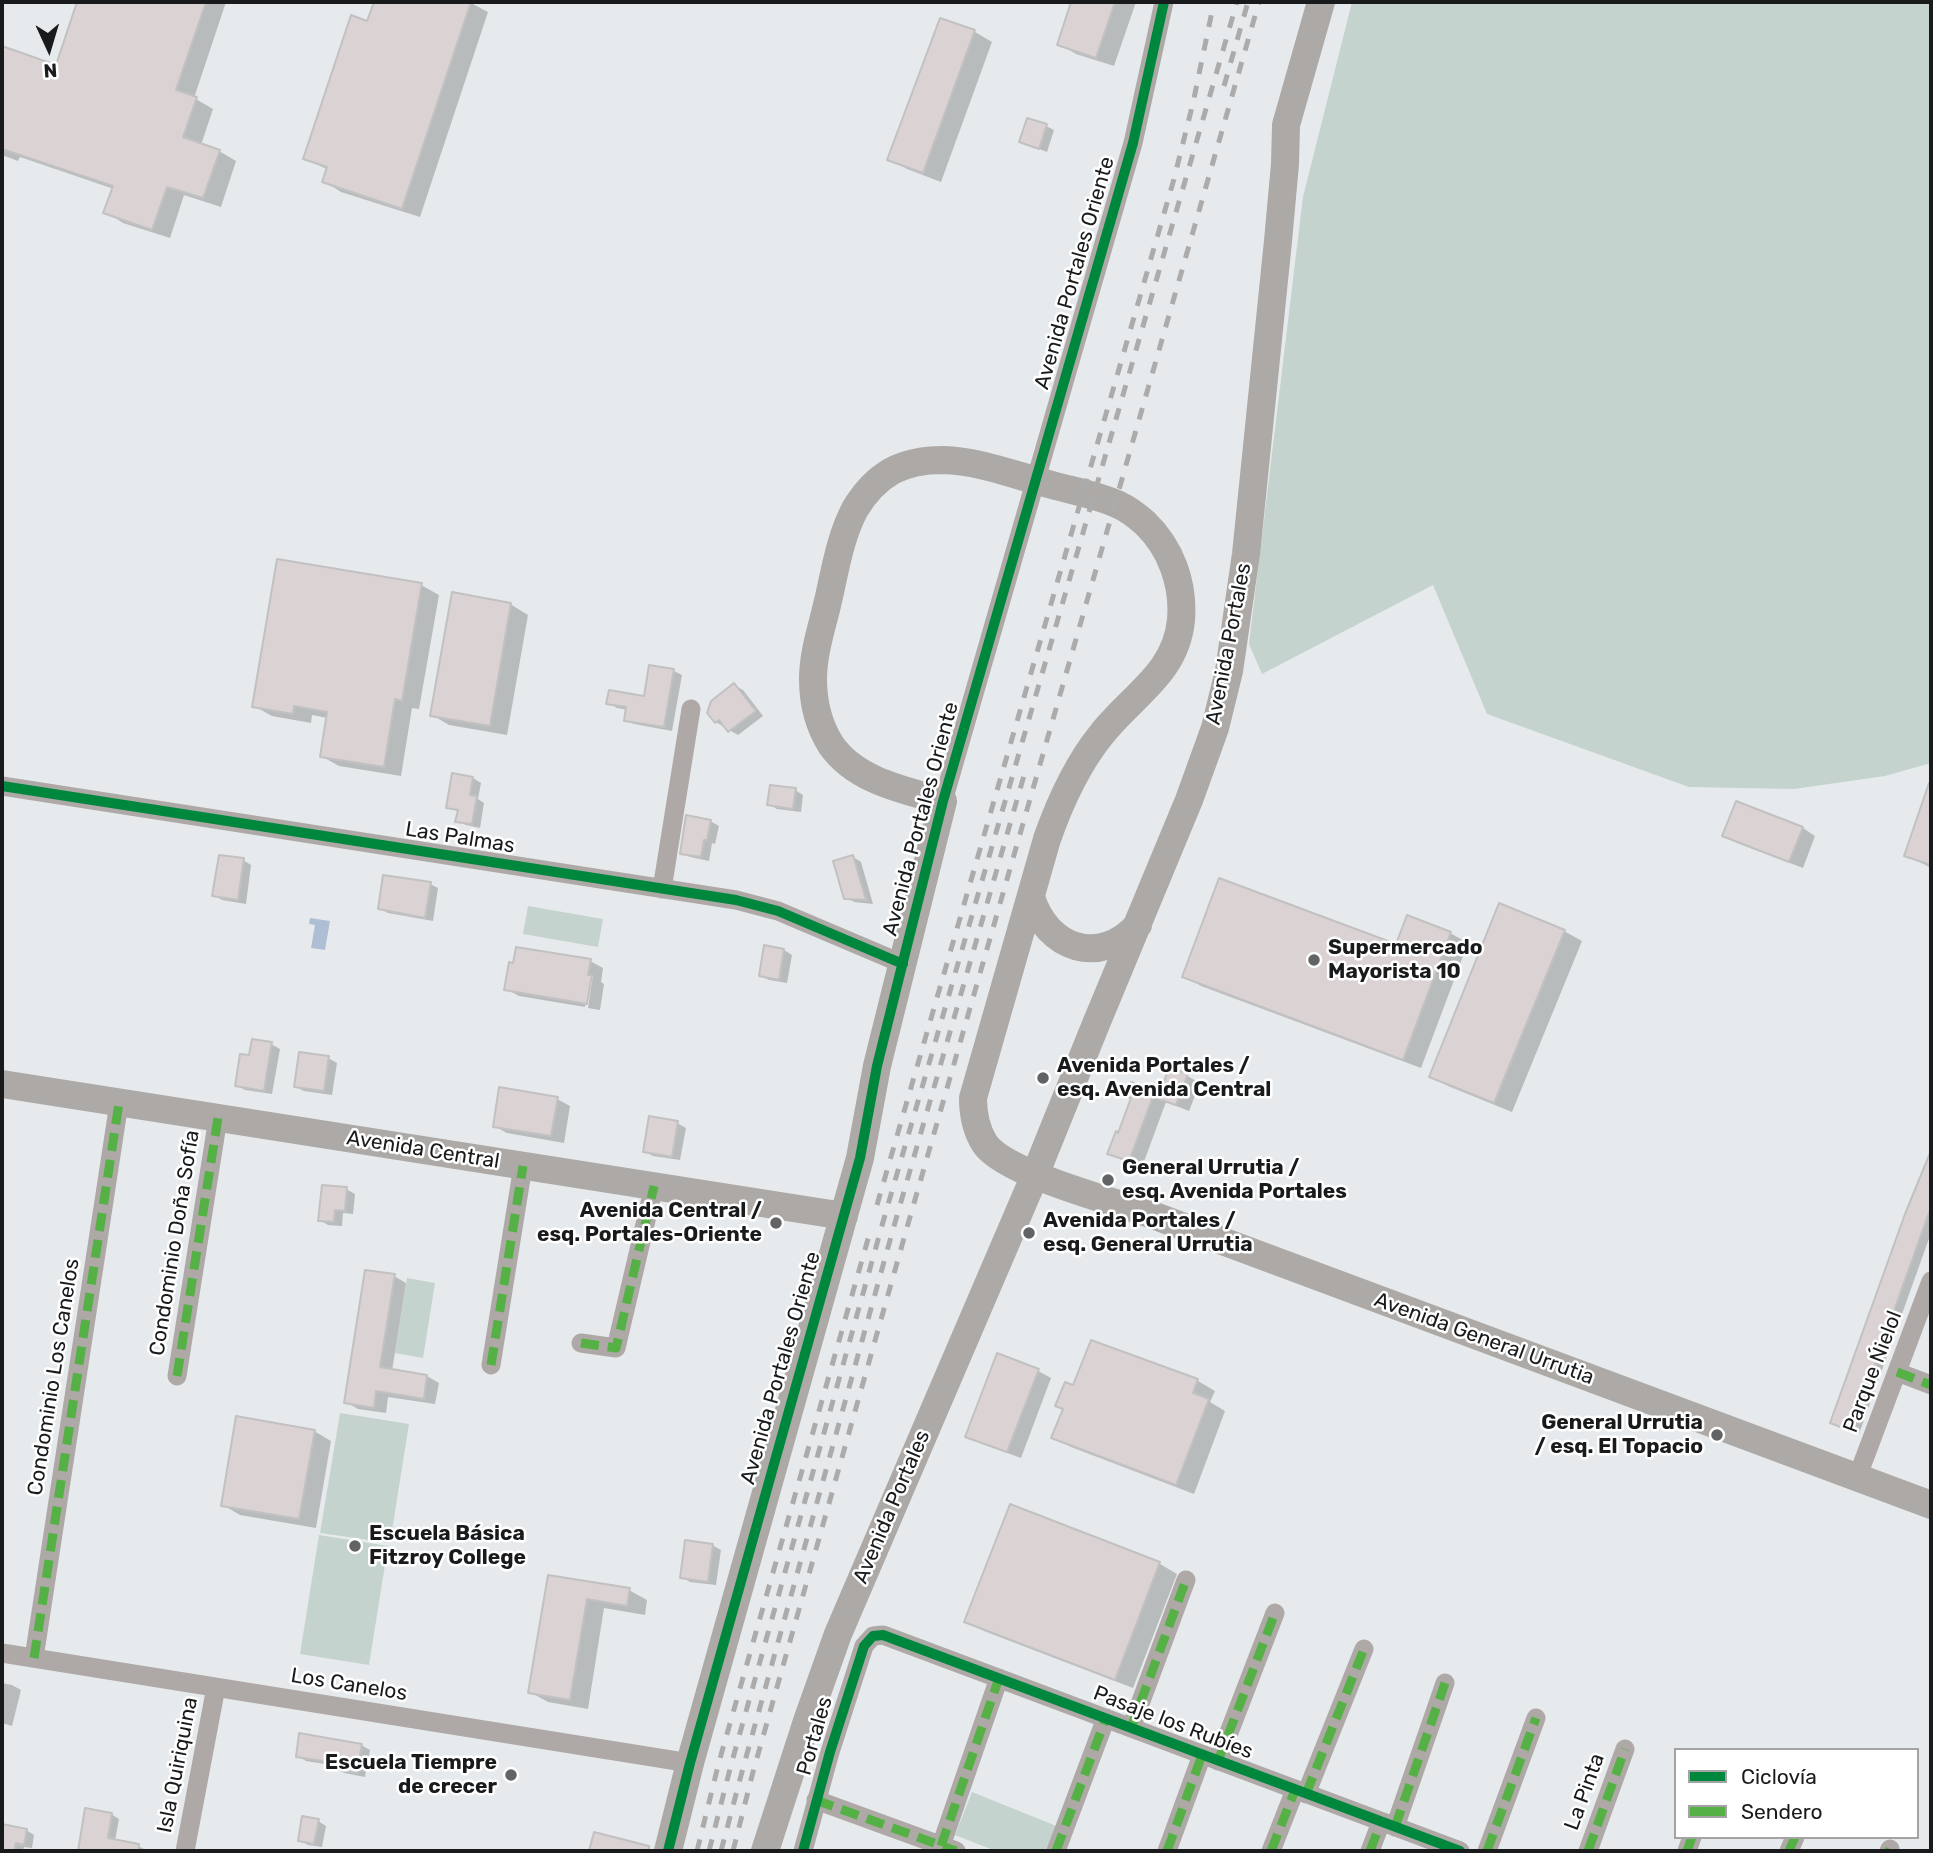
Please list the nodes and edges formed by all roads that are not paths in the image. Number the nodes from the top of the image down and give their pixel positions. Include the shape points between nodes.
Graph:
1 (1164, 2) edge
2 (1321, 2) edge
3 (1339, 2) edge
4 (1285, 164) junction
5 (691, 709) dead end
6 (2, 786) edge
7 (943, 801) junction
8 (662, 889) junction
9 (1031, 897) junction
10 (1138, 925) junction
11 (903, 964) junction
12 (2, 1084) edge
13 (119, 1102) junction
14 (218, 1118) junction
15 (523, 1166) junction
16 (1035, 1175) junction
17 (654, 1186) junction
18 (844, 1216) junction
19 (1931, 1281) edge
20 (581, 1343) dead end
21 (491, 1366) dead end
22 (1897, 1372) junction
23 (177, 1376) dead end
24 (1931, 1385) edge
25 (1857, 1478) junction
26 (1931, 1505) edge
27 (1186, 1580) dead end
28 (1275, 1614) dead end
29 (873, 1636) joint
30 (1364, 1649) dead end
31 (2, 1653) edge
32 (34, 1658) junction
33 (999, 1678) junction
34 (1445, 1683) dead end
35 (216, 1687) junction
36 (1106, 1718) junction
37 (1536, 1718) dead end
38 (1131, 1728) junction
39 (1625, 1749) dead end
40 (1210, 1758) junction
41 (690, 1763) junction
42 (1301, 1792) junction
43 (816, 1800) junction
44 (1388, 1824) junction
45 (949, 1849) edge
46 (766, 1850) edge
47 (185, 1851) edge
48 (668, 1851) edge
49 (803, 1851) edge
50 (1056, 1851) edge
51 (1167, 1851) edge
52 (1271, 1851) edge
53 (1370, 1851) edge
54 (1460, 1851) edge
55 (1487, 1851) edge
56 (1588, 1851) edge

1 - 7 street, Avenida Portales Oriente via 1133,143
2 - 4 street, Avenida Portales via 1286,125
3 - 4 street, Avenida Portales via 1304,127
4 - 10 street, Avenida Portales via 1246,554 1229,671 1206,755
5 - 8 street
6 - 8 street, Las Palmas
7 - 9 street via 856,769 832,747 819,721 814,665 841,545 854,511 870,489 892,472 943,460 1103,499 1131,512 1155,534 1175,570 1181,604 1177,638 1164,669 1112,721 1073,776 1054,819
7 - 11 street, Avenida Portales Oriente
8 - 11 street, Las Palmas via 778,911
9 - 10 street via 1049,931 1081,948 1111,945
9 - 16 street via 976,1085 973,1112 980,1135 993,1153
10 - 16 street, Avenida Portales
11 - 18 street, Avenida Portales Oriente
12 - 13 street, Avenida Central
13 - 14 street, Avenida Central
13 - 32 street, Condominio Los Canelos
14 - 15 street, Avenida Central
14 - 23 street, Condominio Doña Sofía
15 - 17 street, Avenida Central
15 - 21 street
16 - 25 street, Avenida General Urrutia
16 - 46 street, Avenida Portales via 844,1622
17 - 18 street, Avenida Central
17 - 20 street via 615,1348
18 - 41 street, Avenida Portales Oriente
19 - 22 street, Parque Ńielol
22 - 24 street
22 - 25 street, Parque Ńielol
25 - 26 street, Avenida General Urrutia
27 - 38 street
28 - 40 street
29 - 33 street, Pasaje los Rubíes via 888,1636
29 - 43 street, Portales via 857,1667
30 - 42 street
31 - 32 street, Los Canelos
32 - 35 street, Los Canelos
33 - 36 street, Pasaje los Rubíes
33 - 45 street
34 - 44 street
35 - 41 street, Los Canelos
35 - 47 street, Isla Quiriquina
36 - 38 street, Pasaje los Rubíes
36 - 50 street
37 - 55 street
38 - 40 street, Pasaje los Rubíes
39 - 56 street, La Pinta
40 - 42 street, Pasaje los Rubíes
40 - 51 street
41 - 48 street, Avenida Portales Oriente
42 - 44 street, Pasaje los Rubíes
42 - 52 street
43 - 45 street
43 - 49 street, Portales
44 - 53 street
44 - 54 street, Pasaje los Rubíes

